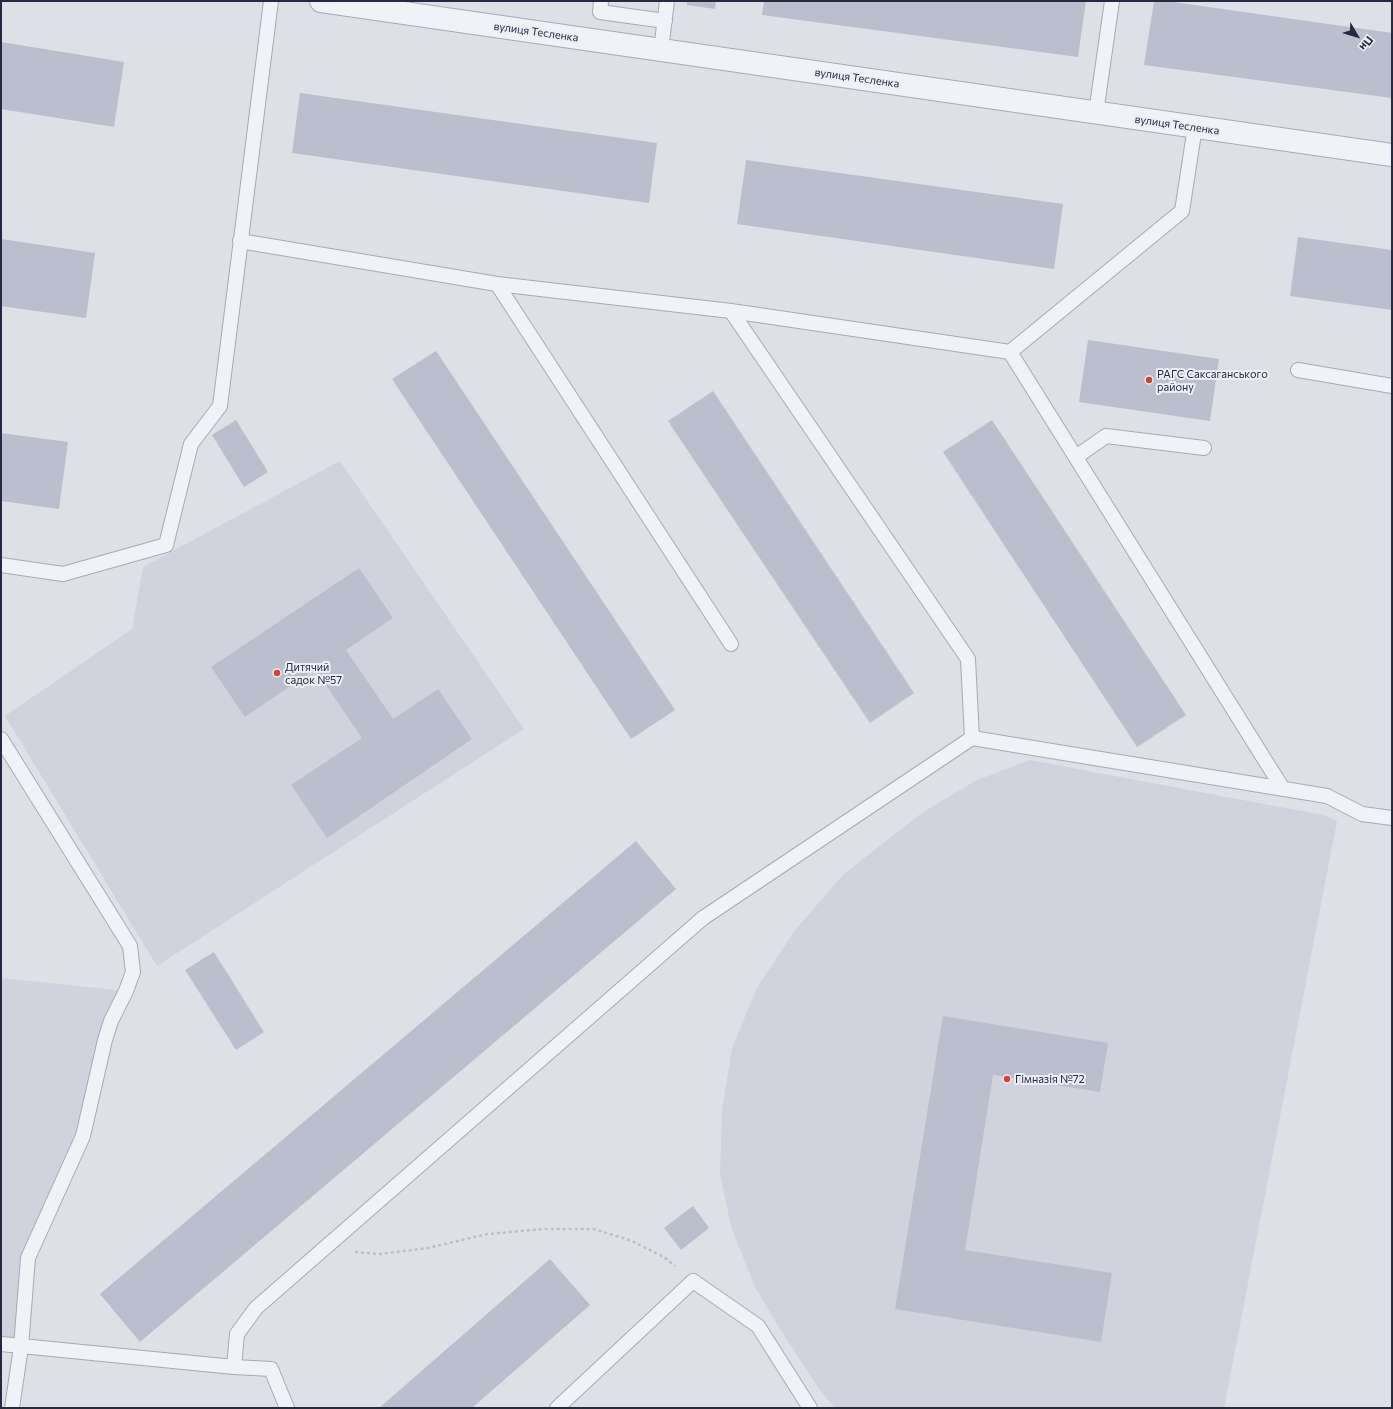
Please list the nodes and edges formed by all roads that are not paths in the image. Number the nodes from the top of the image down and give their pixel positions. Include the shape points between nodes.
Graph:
1 (271, 1) edge
2 (321, 1) edge
3 (601, 1) edge
4 (667, 1) edge
5 (1112, 1) edge
6 (665, 21) junction
7 (661, 50) junction
8 (1096, 113) junction
9 (1195, 127) junction
10 (1392, 155) edge
11 (240, 241) junction
12 (498, 284) junction
13 (731, 311) junction
14 (1010, 352) junction
15 (1298, 370) dead end
16 (1392, 386) edge
17 (1204, 448) dead end
18 (1076, 457) junction
19 (1, 565) edge
20 (731, 644) dead end
21 (972, 738) junction
22 (1, 739) edge
23 (1283, 789) junction
24 (1392, 818) edge
25 (1, 1344) edge
26 (21, 1346) junction
27 (234, 1367) junction
28 (12, 1408) edge
29 (287, 1408) edge
30 (557, 1408) edge
31 (810, 1408) edge

1 - 11 lane
2 - 7 street, вулиця Тесленка
3 - 6 lane via 600,12
4 - 6 lane
5 - 8 lane
6 - 7 lane
7 - 8 street, вулиця Тесленка
8 - 9 street, вулиця Тесленка
9 - 10 street, вулиця Тесленка
9 - 14 lane via 1182,210
11 - 12 lane
11 - 19 lane via 220,406 191,444 166,545 63,574
12 - 13 lane
12 - 20 lane
13 - 14 lane
13 - 21 lane via 968,660
14 - 18 lane
15 - 16 lane
17 - 18 lane via 1106,436
18 - 23 lane
21 - 23 lane
21 - 27 lane via 703,918 256,1308 237,1334
22 - 26 lane via 130,946 133,972 105,1040 83,1136 28,1258
23 - 24 lane via 1327,796 1362,814
25 - 26 lane
26 - 27 lane
26 - 28 lane
27 - 29 lane via 270,1369
30 - 31 lane via 693,1281 758,1326

